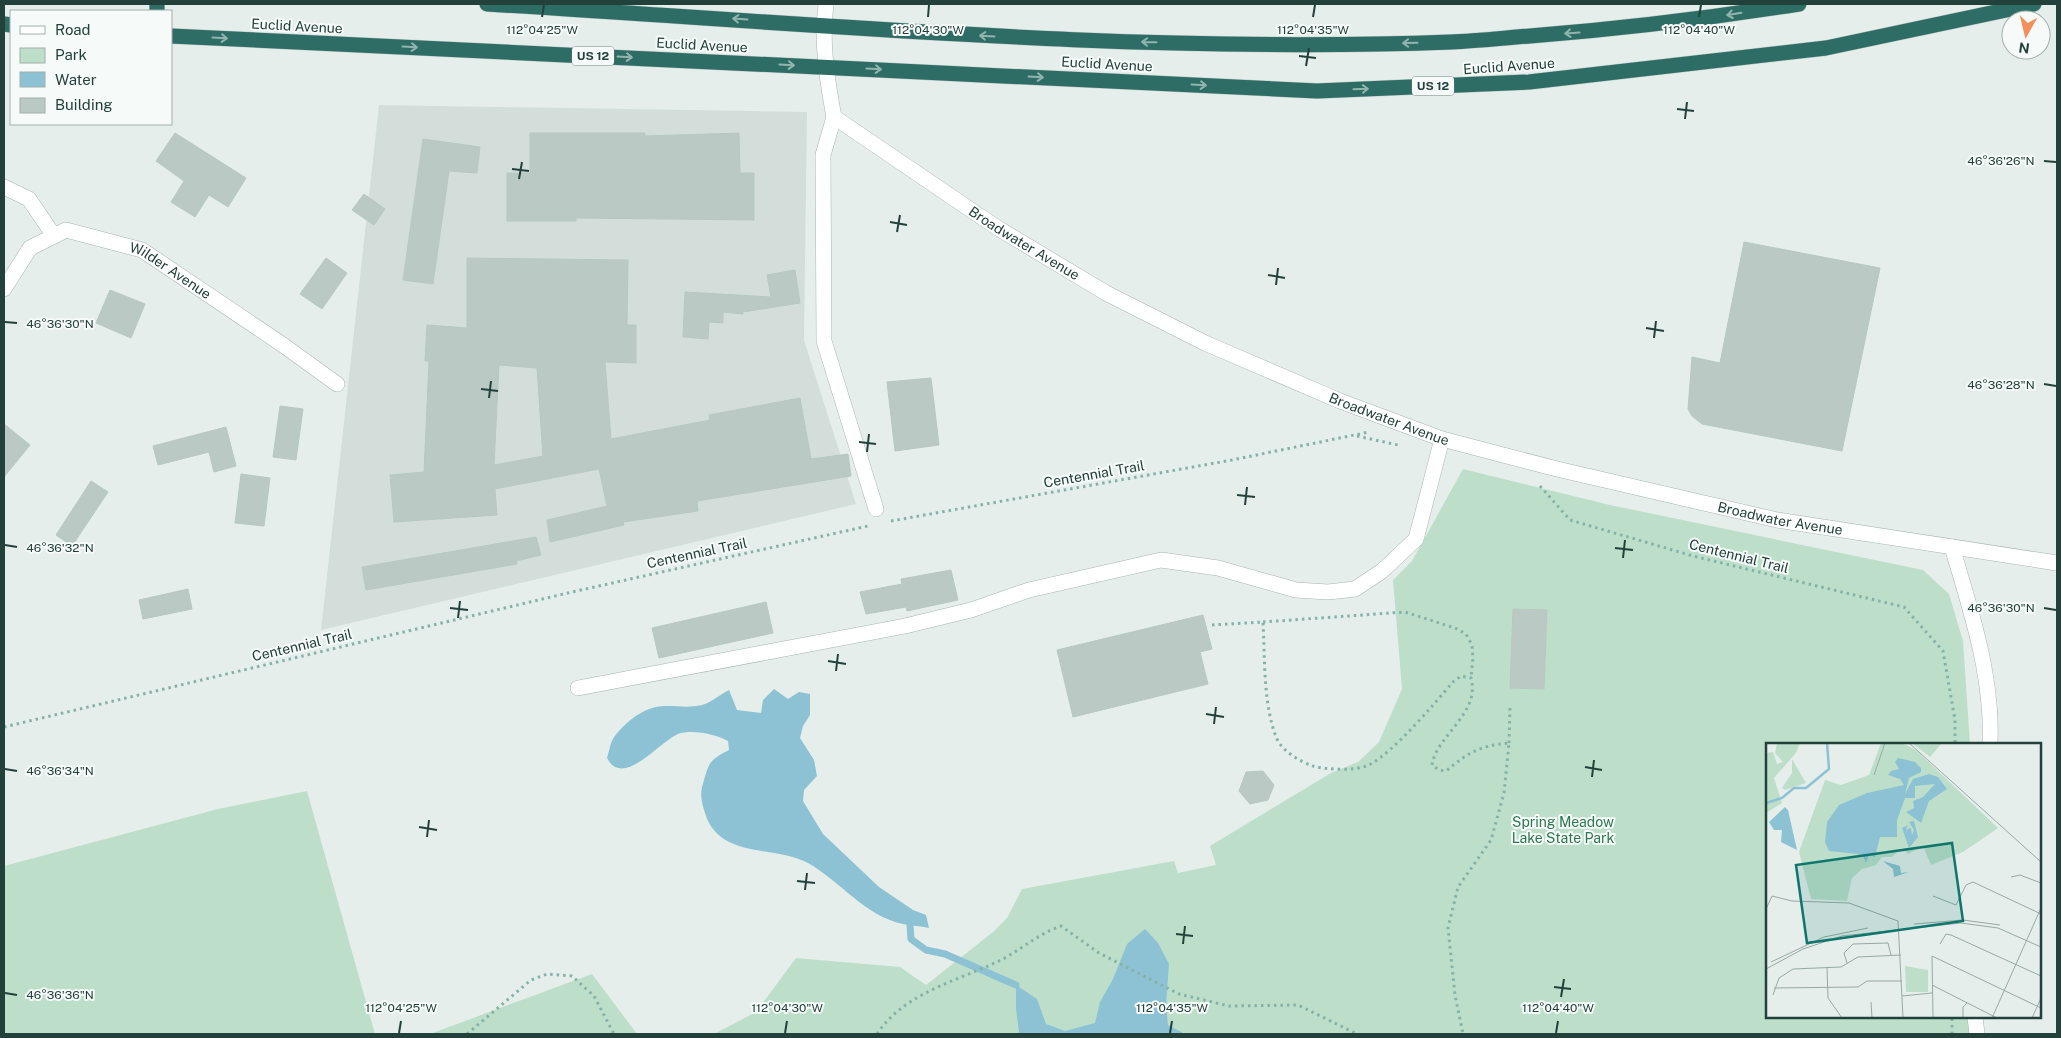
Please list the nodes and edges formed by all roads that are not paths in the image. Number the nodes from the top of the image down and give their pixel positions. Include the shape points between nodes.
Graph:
1 (487, 4) edge
2 (826, 4) edge
3 (1799, 4) edge
4 (2034, 4) edge
5 (823, 26) junction
6 (172, 36) edge
7 (825, 66) junction
8 (834, 117) junction
9 (4, 186) edge
10 (54, 236) junction
11 (4, 289) edge
12 (338, 384) dead end
13 (1442, 439) junction
14 (876, 509) dead end
15 (1952, 547) junction
16 (2057, 563) edge
17 (578, 688) dead end
18 (1990, 743) edge
19 (1975, 1018) edge
20 (1977, 1034) edge

5 -> 1 highway, Euclid Avenue
2 - 5 street
3 -> 5 highway, Euclid Avenue via 1727,16 1453,42 1286,45 1158,42
7 -> 4 highway, Euclid Avenue / US 12 via 1317,90 1529,82 1826,48
5 - 7 street
6 -> 7 highway, Euclid Avenue / US 12
7 - 8 street
8 - 13 street, Broadwater Avenue via 996,228 1106,293 1205,344 1340,401
8 - 14 street via 823,155 824,341
9 - 10 street via 29,199
10 - 11 street, Wilder Avenue via 30,248
10 - 12 street, Wilder Avenue via 66,230 142,250
13 - 15 street, Broadwater Avenue via 1777,520
13 - 17 street via 1416,539 1382,571 1355,588 1328,592 1296,590 1218,568 1161,560 1029,590 971,610 905,626
15 - 16 street, Broadwater Avenue
15 - 18 street via 1979,638 1991,720
19 - 20 street

